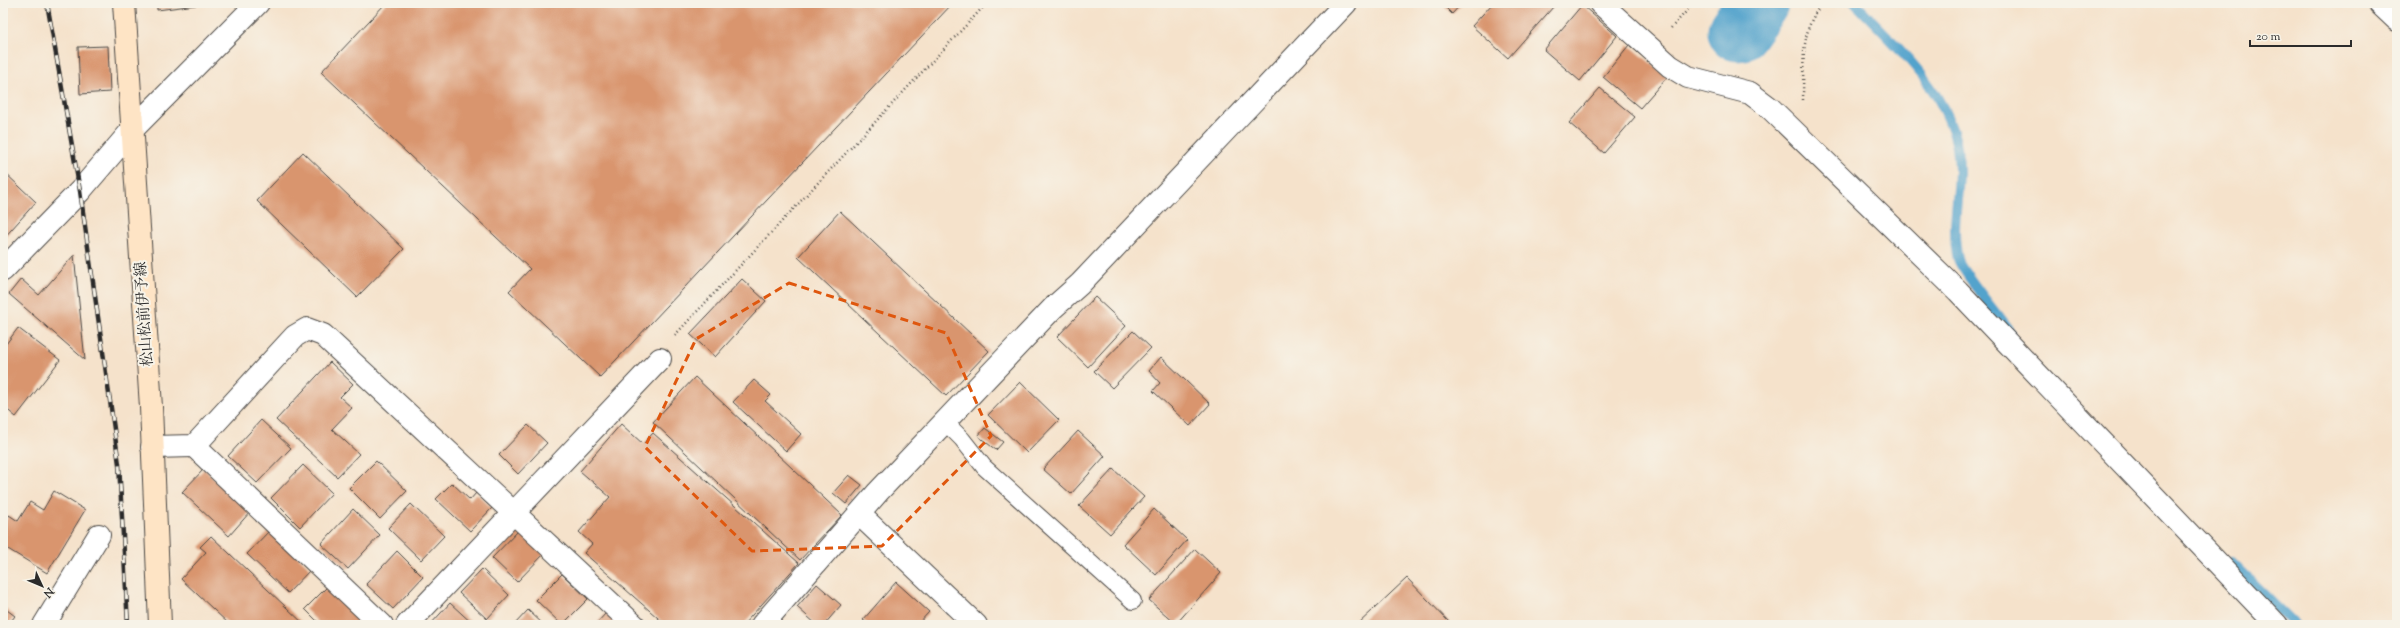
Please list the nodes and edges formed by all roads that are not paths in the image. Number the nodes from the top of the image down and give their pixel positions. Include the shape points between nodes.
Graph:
1 (124, 3) edge
2 (258, 3) edge
3 (1346, 3) edge
4 (1600, 3) edge
5 (2379, 3) edge
6 (2397, 20) edge
7 (132, 130) junction
8 (3, 270) edge
9 (660, 359) road end
10 (945, 422) junction
11 (152, 446) junction
12 (194, 446) junction
13 (513, 512) junction
14 (859, 514) junction
15 (99, 535) dead end
16 (1133, 601) dead end
17 (44, 625) edge
18 (160, 625) edge
19 (382, 625) edge
20 (408, 625) edge
21 (634, 625) edge
22 (762, 625) edge
23 (976, 625) edge
24 (2277, 625) edge

1 - 7 main road, 松山松前伊予線
2 - 7 street
3 - 10 street via 1080,284 1053,308
4 - 24 street via 1670,66 1688,77 1750,94 1770,108 1958,291
5 - 6 street
7 - 8 street via 80,191
7 - 11 main road, 松山松前伊予線
9 - 13 street
10 - 14 street
10 - 16 lane via 962,438 984,467
11 - 12 street
11 - 18 main road, 松山松前伊予線
12 - 13 street via 295,336 307,329 324,335
12 - 19 street
13 - 20 street
13 - 21 street
14 - 22 street
14 - 23 street
15 - 17 street

